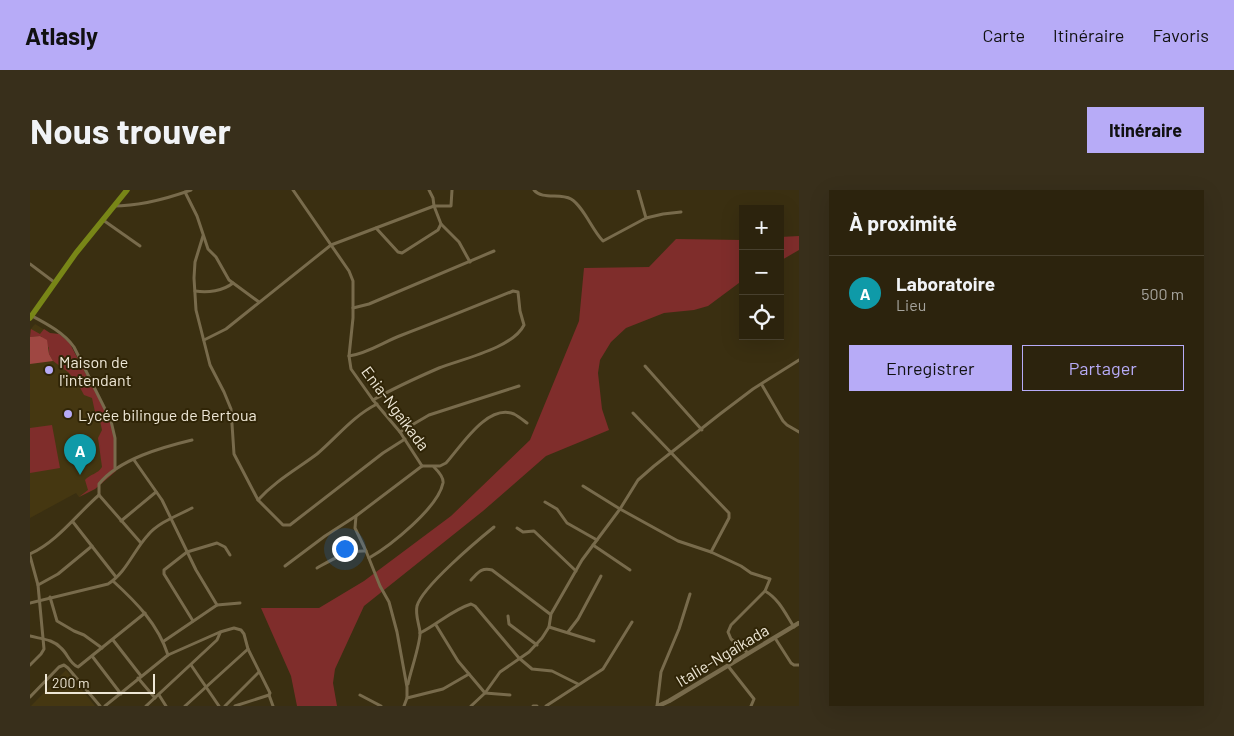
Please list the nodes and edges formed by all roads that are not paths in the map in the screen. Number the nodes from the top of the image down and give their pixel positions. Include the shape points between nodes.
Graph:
1 (191, 190) edge
2 (293, 190) edge
3 (429, 190) edge
4 (452, 190) edge
5 (534, 190) edge
6 (638, 190) edge
7 (122, 192) edge
8 (185, 192) junction
9 (112, 206) junction
10 (434, 206) junction
11 (681, 212) dead end
12 (646, 218) junction
13 (102, 220) junction
14 (441, 224) junction
15 (376, 227) junction
16 (203, 236) junction
17 (331, 245) junction
18 (140, 246) dead end
19 (494, 251) dead end
20 (470, 262) junction
21 (30, 264) edge
22 (55, 282) junction
23 (233, 283) junction
24 (195, 291) junction
25 (259, 302) junction
26 (353, 308) junction
27 (31, 317) edge
28 (204, 340) junction
29 (349, 356) junction
30 (799, 360) edge
31 (645, 366) dead end
32 (762, 385) junction
33 (520, 386) dead end
34 (373, 400) junction
35 (377, 404) junction
36 (633, 413) dead end
37 (527, 423) dead end
38 (702, 430) junction
39 (400, 432) junction
40 (799, 432) edge
41 (405, 439) junction
42 (192, 440) dead end
43 (672, 454) junction
44 (134, 460) junction
45 (422, 466) junction
46 (433, 466) junction
47 (115, 468) junction
48 (583, 486) dead end
49 (156, 492) junction
50 (99, 495) junction
51 (258, 500) junction
52 (545, 502) dead end
53 (192, 508) dead end
54 (620, 509) junction
55 (356, 516) junction
56 (171, 518) junction
57 (121, 521) junction
58 (73, 522) junction
59 (494, 527) dead end
60 (517, 528) dead end
61 (597, 540) junction
62 (141, 543) junction
63 (594, 545) junction
64 (92, 546) junction
65 (366, 551) junction
66 (187, 552) junction
67 (712, 552) junction
68 (230, 554) dead end
69 (30, 555) edge
70 (369, 558) junction
71 (285, 566) dead end
72 (317, 568) dead end
73 (630, 570) dead end
74 (576, 571) junction
75 (601, 576) dead end
76 (116, 577) junction
77 (113, 580) junction
78 (471, 580) dead end
79 (38, 585) junction
80 (765, 591) junction
81 (690, 594) dead end
82 (50, 597) junction
83 (39, 600) junction
84 (30, 603) edge
85 (240, 603) dead end
86 (217, 605) junction
87 (145, 613) junction
88 (550, 614) junction
89 (508, 616) dead end
90 (193, 622) junction
91 (632, 622) dead end
92 (799, 623) edge
93 (436, 625) junction
94 (549, 627) junction
95 (794, 627) junction
96 (220, 632) junction
97 (568, 632) junction
98 (420, 633) junction
99 (30, 636) edge
100 (775, 638) junction
101 (44, 639) junction
102 (113, 640) junction
103 (164, 640) junction
104 (594, 641) dead end
105 (537, 645) junction
106 (102, 648) junction
107 (248, 649) junction
108 (748, 653) junction
109 (168, 655) junction
110 (92, 656) junction
111 (519, 658) junction
112 (30, 664) edge
113 (191, 665) junction
114 (799, 665) edge
115 (728, 666) junction
116 (259, 672) junction
117 (469, 674) junction
118 (140, 677) junction
119 (578, 684) junction
120 (206, 687) junction
121 (407, 687) junction
122 (485, 693) junction
123 (121, 694) junction
124 (159, 695) junction
125 (269, 695) junction
126 (360, 695) dead end
127 (510, 695) dead end
128 (30, 697) edge
129 (155, 698) junction
130 (407, 698) junction
131 (473, 705) edge
132 (100, 706) edge
133 (105, 706) edge
134 (146, 706) edge
135 (166, 706) edge
136 (185, 706) edge
137 (219, 706) edge
138 (225, 706) edge
139 (234, 706) edge
140 (273, 706) edge
141 (381, 706) edge
142 (404, 706) edge
143 (546, 706) edge
144 (658, 706) edge
145 (751, 706) edge

1 - 8 street
2 - 17 street, Enia-Ngaîkada
3 - 10 street
4 - 10 street via 451,206
5 - 12 street via 540,195 563,194 575,202 603,241
6 - 12 street
7 - 9 highway
8 - 9 street via 149,202
8 - 16 street
9 - 13 highway
10 - 14 street
10 - 15 street
11 - 12 street
13 - 18 street
13 - 22 highway
14 - 15 street via 438,230 402,253
14 - 20 street via 459,242
15 - 17 street
16 - 23 street via 208,249
16 - 24 street via 195,262
17 - 25 street
17 - 26 street, Enia-Ngaîkada via 353,282
19 - 20 street
20 - 26 street
21 - 22 street
22 - 27 highway
23 - 24 street via 217,291
23 - 25 street
24 - 28 street
25 - 28 street via 226,329
26 - 29 street, Enia-Ngaîkada
27 - 47 street via 61,334 74,347 111,421 115,438
28 - 51 street via 210,365 231,409 234,454
29 - 34 street, Enia-Ngaîkada via 351,369
29 - 34 street via 361,354 513,291 518,292 524,325 520,333 476,356 441,367
30 - 32 street
31 - 38 street
32 - 38 street
32 - 40 street via 783,421
33 - 39 street via 429,415
34 - 35 street, Enia-Ngaîkada
35 - 39 street, Enia-Ngaîkada
35 - 51 street via 353,420 319,452
36 - 43 street
37 - 46 street via 506,412 488,418 466,437 446,463
38 - 43 street
39 - 41 street, Enia-Ngaîkada
41 - 45 street, Enia-Ngaîkada
41 - 51 street via 290,525 283,525
42 - 44 street
43 - 54 street via 638,480
43 - 67 street via 729,513
44 - 47 street
44 - 49 street
45 - 46 street
45 - 55 street, Enia-Ngaîkada
46 - 70 street via 443,484 430,508 383,550
47 - 50 street via 99,484
48 - 54 street
49 - 56 street
49 - 57 street
50 - 57 street
50 - 58 street
52 - 61 street via 556,509 567,523
53 - 56 street
54 - 61 street
54 - 67 street via 678,541
55 - 65 street via 355,528
55 - 71 street, Enia-Ngaîkada
56 - 62 street
56 - 66 street
57 - 62 street
58 - 64 street
58 - 69 street
59 - 98 street via 421,598 416,613
60 - 74 street via 523,532 534,531
61 - 63 street
62 - 76 street
63 - 73 street
63 - 74 street
64 - 76 street
64 - 79 street via 58,574
65 - 70 street
65 - 72 street via 345,553
66 - 68 street via 217,543
66 - 86 street
66 - 90 street via 165,568 164,574
67 - 80 street via 751,573 768,578
69 - 79 street
70 - 121 street via 390,602
74 - 88 street
75 - 97 street
76 - 77 street
77 - 82 street via 108,584
77 - 87 street
78 - 88 street via 482,569 492,570
79 - 83 street
80 - 95 street via 779,603
80 - 108 street via 728,632 731,639
81 - 144 street via 661,672
82 - 83 street
82 - 106 street via 58,621
83 - 84 street
83 - 101 street
85 - 86 street
86 - 90 street
87 - 102 street
87 - 103 street
88 - 94 street
89 - 105 street via 509,624
90 - 103 street
91 - 119 street via 603,669
92 - 95 street, Italie-Ngaîkada
93 - 98 street
93 - 111 street via 470,604
93 - 117 street
94 - 97 street
94 - 105 street
95 - 100 street, Italie-Ngaîkada
96 - 107 street via 234,628 241,630
96 - 109 street
96 - 113 street via 217,640
97 - 104 street
98 - 121 street
99 - 101 street
100 - 108 street, Italie-Ngaîkada
100 - 114 street via 791,663
101 - 110 street via 62,648 73,665 78,667
101 - 112 street via 44,649
102 - 106 street
102 - 118 street
103 - 109 street
105 - 111 street
106 - 110 street
107 - 116 street
107 - 120 street
108 - 115 street, Italie-Ngaîkada
109 - 118 street
110 - 123 street
111 - 119 street via 532,670 552,671
111 - 122 street via 500,672
113 - 120 street
113 - 124 street
115 - 144 street, Italie-Ngaîkada
115 - 145 street via 754,699
116 - 125 street
116 - 138 street
117 - 122 street
117 - 130 street via 443,689
118 - 123 street
118 - 129 street
119 - 143 street
120 - 136 street
120 - 137 street
121 - 130 street
122 - 127 street
122 - 131 street
123 - 133 street
124 - 129 street
124 - 135 street
125 - 139 street
125 - 140 street
126 - 141 street
128 - 132 street via 64,665
129 - 134 street
130 - 142 street

